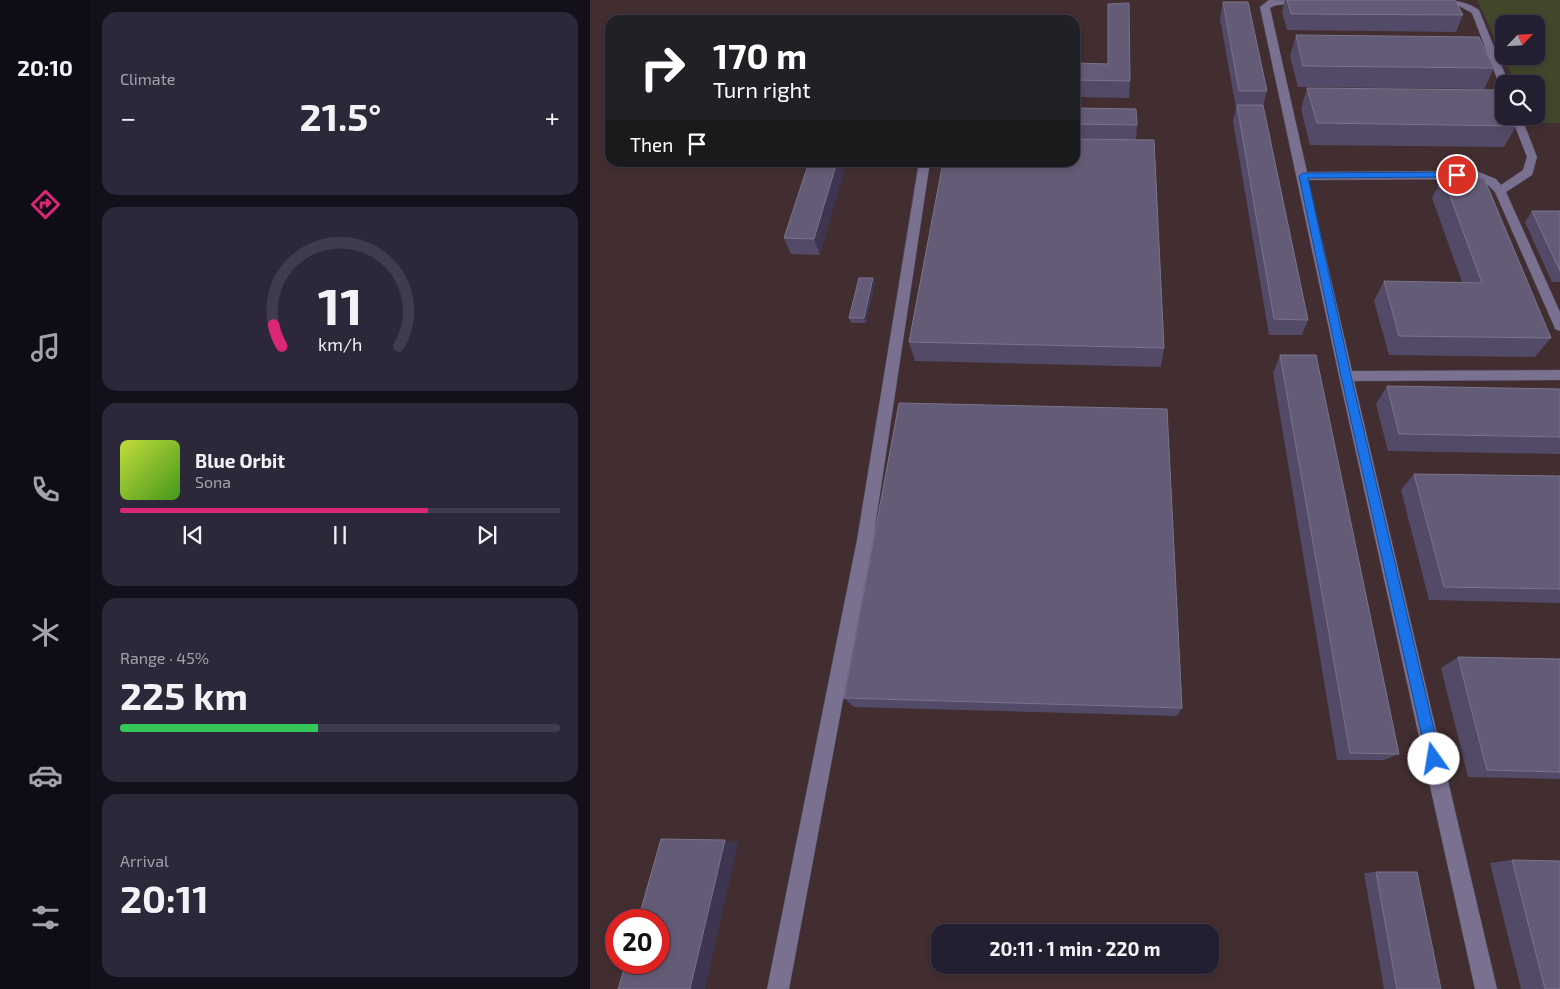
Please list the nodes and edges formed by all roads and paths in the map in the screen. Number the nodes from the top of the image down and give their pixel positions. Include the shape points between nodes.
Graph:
1 (1312, 1) edge
2 (1428, 2) edge
3 (1500, 75) edge
4 (1520, 125) edge
5 (924, 167) edge
6 (1303, 176) junction
7 (1500, 191) junction
8 (1560, 326) edge
9 (1560, 375) edge
10 (1346, 376) junction
11 (778, 989) edge
12 (1486, 989) edge

1 - 6 lane via 1278,1 1265,7
2 - 3 lane via 1457,2 1476,12
4 - 7 lane via 1532,157 1528,172
5 - 11 lane via 865,540
6 - 7 lane via 1476,175 1492,182
6 - 10 lane
7 - 8 lane
9 - 10 lane
10 - 12 lane

